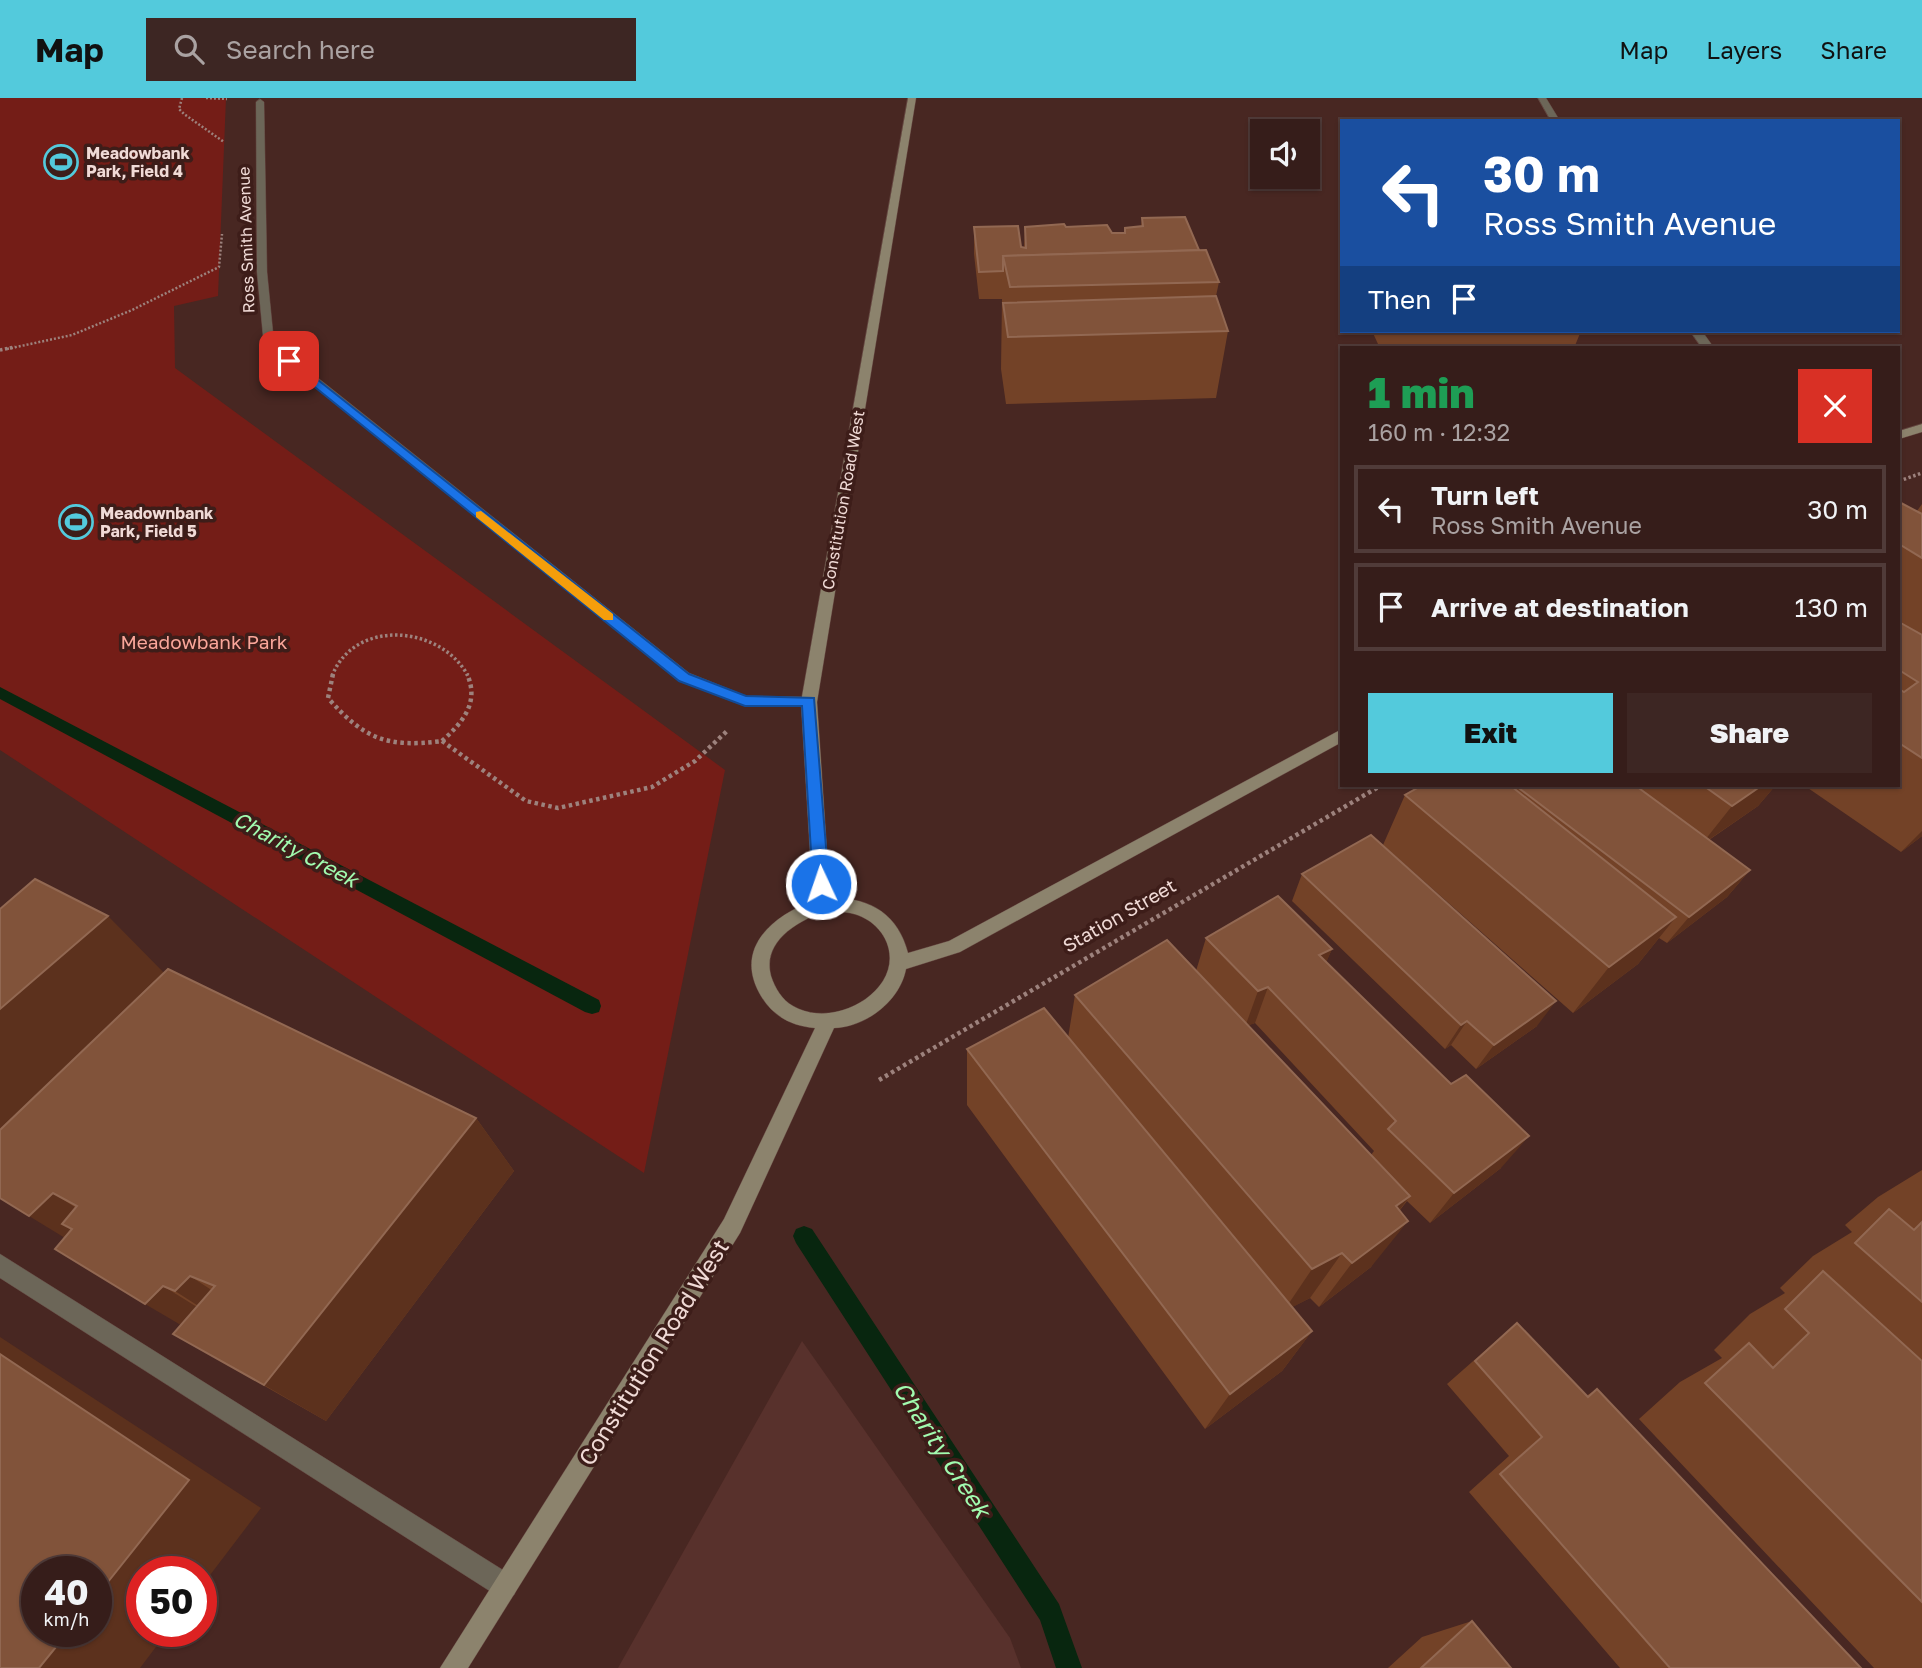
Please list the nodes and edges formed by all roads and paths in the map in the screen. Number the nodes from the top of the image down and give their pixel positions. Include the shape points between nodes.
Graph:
1 (183, 98) edge
2 (912, 98) edge
3 (1542, 98) edge
4 (260, 102) dead end
5 (1555, 119) edge
6 (226, 144) dead end
7 (222, 230) dead end
8 (0, 349) edge
9 (1922, 428) edge
10 (1900, 435) edge
11 (1922, 473) edge
12 (1900, 481) edge
13 (745, 701) junction
14 (809, 702) junction
15 (1340, 736) edge
16 (442, 741) junction
17 (1378, 787) edge
18 (822, 905) junction
19 (901, 963) junction
20 (828, 1023) junction
21 (879, 1080) dead end
22 (0, 1265) edge
23 (505, 1586) junction
24 (453, 1668) edge

1 - 6 path via 179,109 186,118
2 - 14 main road, Constitution Road West
3 - 5 street
4 - 13 street, Ross Smith Avenue via 262,272 268,344 684,677
7 - 8 path via 219,267 72,334
9 - 10 main road
11 - 12 path
13 - 14 street, Ross Smith Avenue
13 - 16 path via 724,736 695,761 652,787 558,808 526,801
14 - 18 main road, Constitution Road West
15 - 19 main road via 954,947
16 - 16 path via 462,723 470,703 471,680 462,662 410,635 389,635 361,645 338,664 327,685 328,698 373,739 415,745
17 - 21 path, Station Street
18 - 19 main road via 852,906 878,917 896,938
18 - 20 main road via 798,912 778,927 764,945 760,968 765,989 779,1007 801,1019
19 - 20 main road via 894,985 877,1004 854,1017
20 - 23 main road, Constitution Road West via 732,1226
22 - 23 street
23 - 24 main road, Constitution Road West

